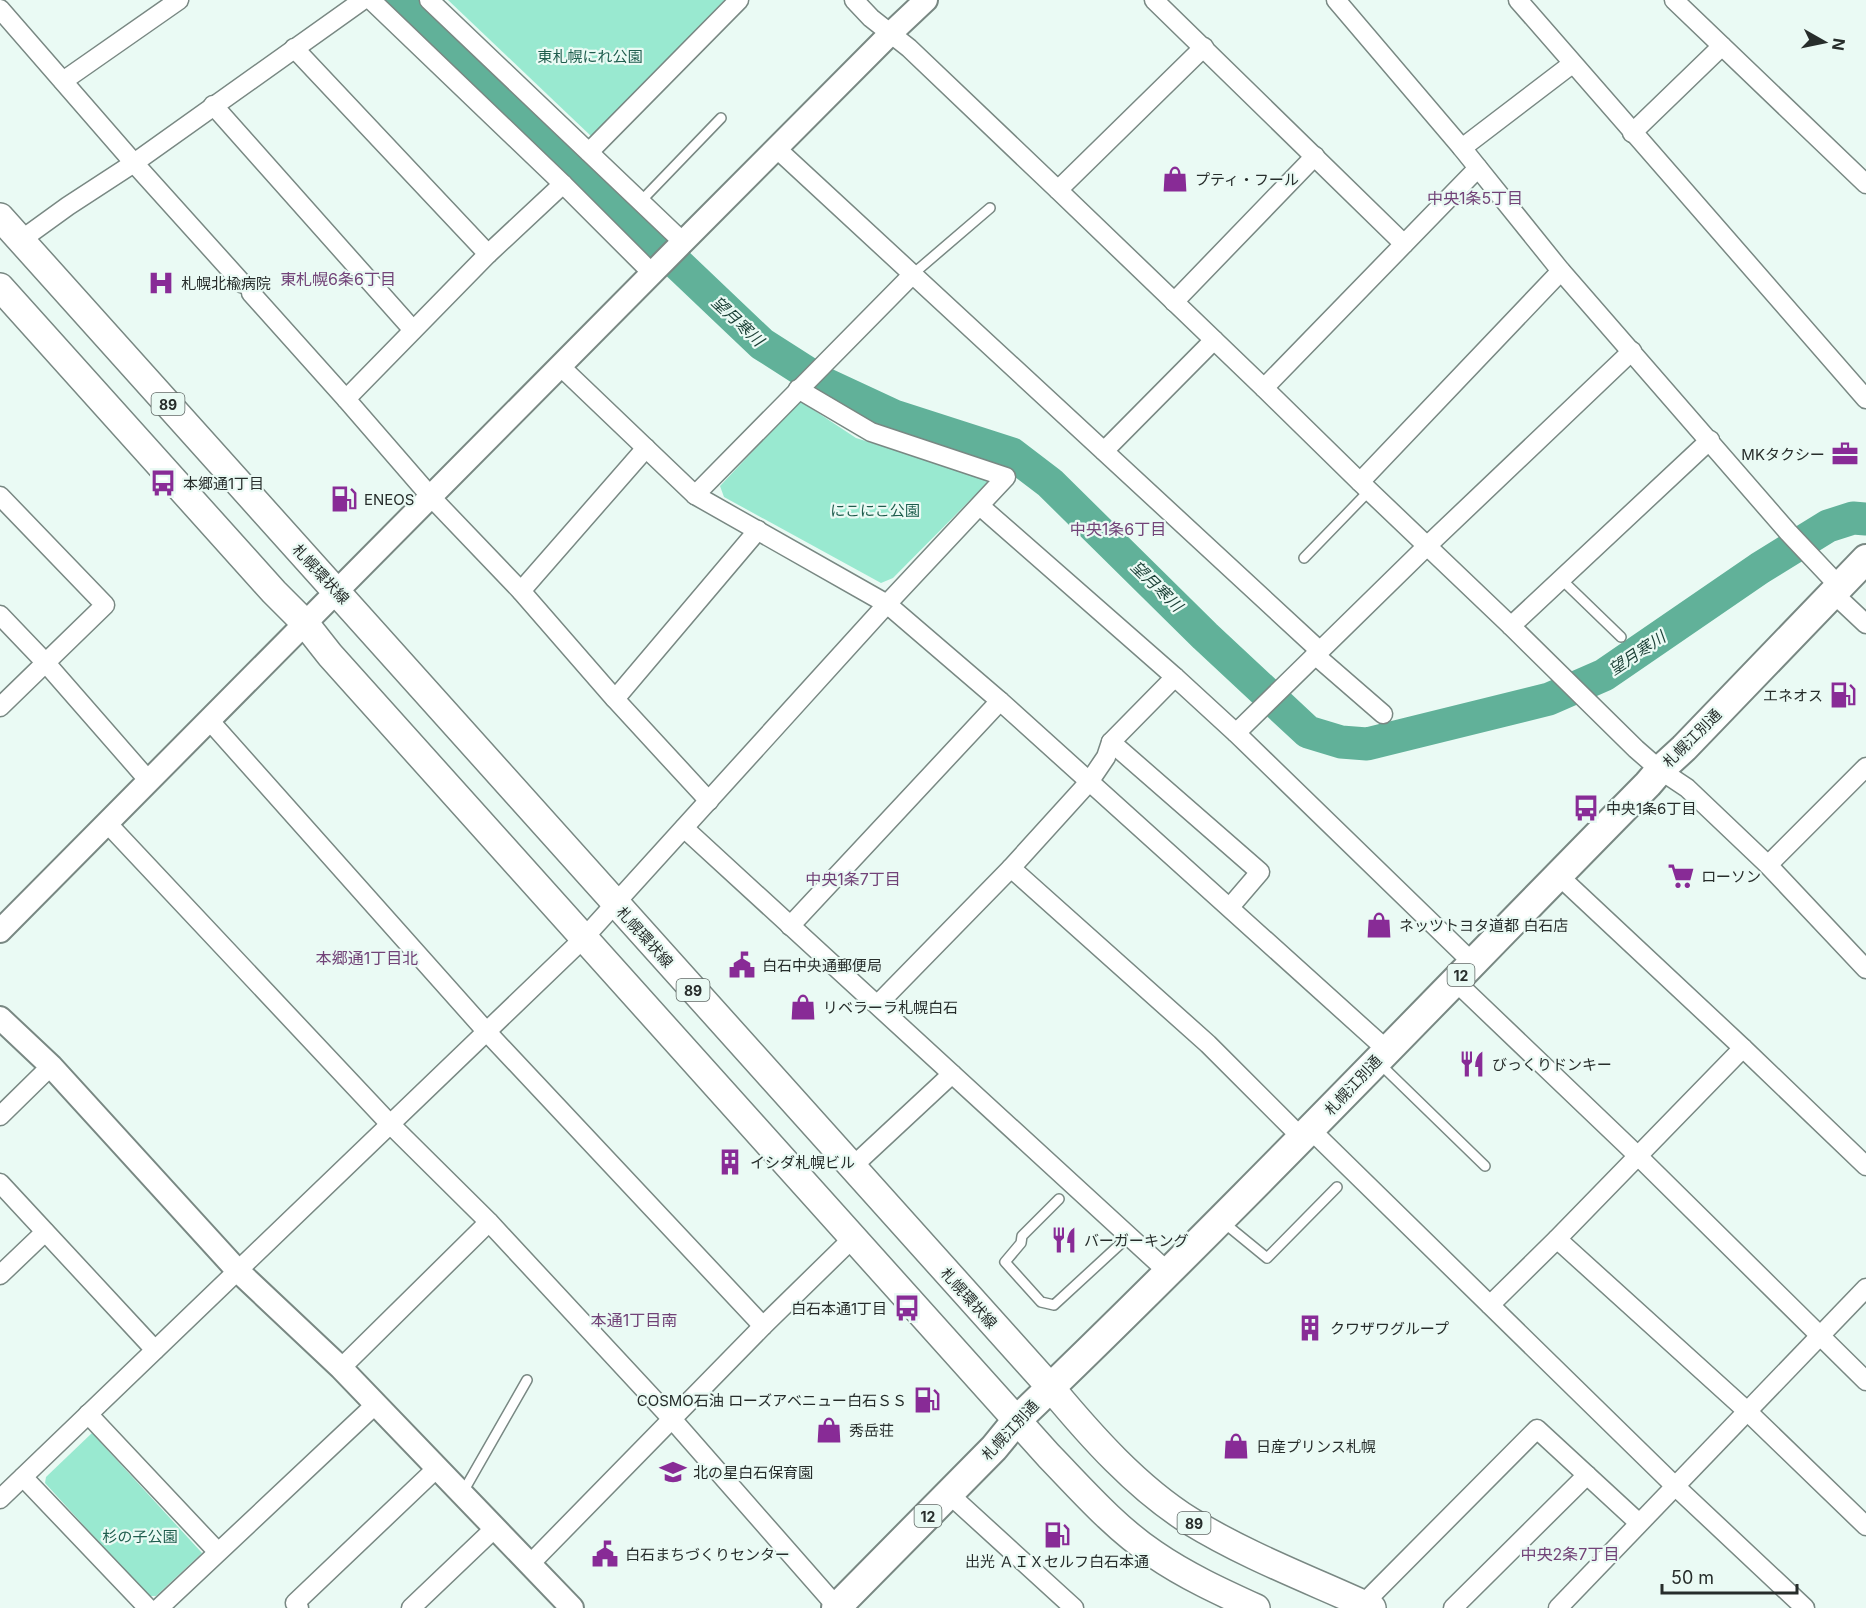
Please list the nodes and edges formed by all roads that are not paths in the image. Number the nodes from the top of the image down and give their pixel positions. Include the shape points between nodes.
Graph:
1 (179, 0) edge
2 (363, 0) edge
3 (371, 0) edge
4 (429, 0) edge
5 (739, 0) edge
6 (854, 0) edge
7 (926, 0) edge
8 (1154, 0) edge
9 (1336, 0) edge
10 (1518, 0) edge
11 (1674, 0) edge
12 (0, 9) edge
13 (891, 33) junction
14 (1722, 46) junction
15 (1204, 47) junction
16 (294, 48) junction
17 (1572, 64) junction
18 (63, 81) junction
19 (213, 105) junction
20 (721, 118) dead end
21 (1632, 133) junction
22 (776, 148) junction
23 (1462, 148) junction
24 (589, 152) junction
25 (1315, 156) junction
26 (134, 163) junction
27 (1478, 168) junction
28 (563, 184) junction
29 (1866, 184) edge
30 (1058, 190) junction
31 (641, 201) junction
32 (990, 208) dead end
33 (0, 217) edge
34 (21, 240) junction
35 (682, 244) junction
36 (1404, 244) junction
37 (488, 254) junction
38 (657, 267) junction
39 (1561, 271) junction
40 (913, 274) junction
41 (0, 286) edge
42 (1174, 302) junction
43 (413, 330) junction
44 (1214, 340) junction
45 (1632, 351) junction
46 (560, 366) junction
47 (802, 386) junction
48 (1264, 388) junction
49 (346, 399) junction
50 (1866, 399) edge
51 (1710, 440) junction
52 (646, 448) junction
53 (1104, 452) junction
54 (1364, 487) junction
55 (695, 495) junction
56 (0, 496) edge
57 (430, 497) junction
58 (980, 506) junction
59 (758, 530) junction
60 (1427, 546) junction
61 (1304, 558) dead end
62 (1866, 559) edge
63 (1562, 579) junction
64 (1836, 589) junction
65 (337, 590) junction
66 (521, 591) junction
67 (886, 604) junction
68 (0, 615) edge
69 (304, 622) junction
70 (1866, 624) edge
71 (1511, 626) junction
72 (1622, 637) dead end
73 (1317, 653) junction
74 (45, 662) junction
75 (1175, 677) junction
76 (615, 699) junction
77 (1000, 701) junction
78 (0, 706) edge
79 (1383, 714) dead end
80 (209, 720) junction
81 (1236, 733) junction
82 (1111, 742) junction
83 (1866, 767) edge
84 (1660, 770) junction
85 (149, 781) junction
86 (1089, 782) junction
87 (708, 801) junction
88 (106, 823) junction
89 (684, 828) junction
90 (1768, 865) junction
91 (1011, 868) junction
92 (1558, 875) junction
93 (616, 904) junction
94 (1230, 907) junction
95 (790, 926) junction
96 (0, 931) edge
97 (583, 939) junction
98 (1866, 969) edge
99 (1464, 972) junction
100 (878, 1004) junction
101 (0, 1018) edge
102 (486, 1031) junction
103 (1743, 1048) junction
104 (1382, 1055) junction
105 (51, 1066) junction
106 (952, 1074) junction
107 (0, 1116) edge
108 (389, 1123) junction
109 (1306, 1134) junction
110 (1637, 1155) junction
111 (1485, 1166) dead end
112 (1866, 1166) edge
113 (852, 1167) junction
114 (0, 1184) edge
115 (1337, 1187) dead end
116 (1059, 1200) dead end
117 (1221, 1220) junction
118 (489, 1222) junction
119 (45, 1232) junction
120 (1129, 1236) junction
121 (853, 1238) junction
122 (1557, 1239) junction
123 (237, 1270) junction
124 (1168, 1272) junction
125 (0, 1275) edge
126 (1866, 1288) edge
127 (1490, 1305) junction
128 (763, 1326) junction
129 (1820, 1336) junction
130 (155, 1350) junction
131 (341, 1368) junction
132 (527, 1380) dead end
133 (1866, 1381) edge
134 (1051, 1388) junction
135 (376, 1404) junction
136 (1747, 1411) junction
137 (88, 1414) junction
138 (672, 1419) junction
139 (1016, 1421) junction
140 (437, 1468) junction
141 (1587, 1475) junction
142 (23, 1477) junction
143 (1675, 1486) junction
144 (462, 1494) junction
145 (949, 1494) junction
146 (0, 1499) edge
147 (1639, 1523) junction
148 (1866, 1526) edge
149 (495, 1528) junction
150 (217, 1551) junction
151 (530, 1564) junction
152 (1368, 1606) edge
153 (837, 1607) edge
154 (148, 1608) edge
155 (159, 1608) edge
156 (299, 1608) edge
157 (411, 1608) edge
158 (572, 1608) edge
159 (1074, 1608) edge
160 (1256, 1608) edge
161 (1453, 1608) edge
162 (1558, 1608) edge
163 (1805, 1608) edge

1 - 18 street
2 - 16 street
3 - 28 street
4 - 24 street
5 - 24 street
6 - 13 street
7 - 13 street
8 - 15 street
9 - 23 street
10 - 17 street
11 - 14 street
12 - 18 street
13 - 22 street
13 - 30 street
14 - 21 street
14 - 29 street
15 - 25 street
15 - 30 street
16 - 19 street
16 - 37 street
17 - 21 street
17 - 23 street
18 - 26 street
19 - 26 street
19 - 43 street
20 - 31 lane
21 - 50 street
22 - 35 street
22 - 40 street
23 - 27 street
24 - 31 street
25 - 36 street
25 - 42 street
26 - 34 street
26 - 49 street
27 - 36 street
27 - 39 street
28 - 37 street
28 - 38 street
30 - 42 street
31 - 35 street
32 - 40 lane
33 - 34 main road, 札幌環状線 / 89
34 - 65 main road, 札幌環状線 / 89
35 - 38 street
36 - 48 street
37 - 43 street
38 - 46 street
39 - 45 street
39 - 54 street
40 - 47 street
40 - 53 street
41 - 69 main road
42 - 44 street
43 - 49 street
44 - 48 street
44 - 53 street
45 - 51 street
45 - 60 street
46 - 52 street
46 - 57 street
47 - 55 street
47 - 58 street via 872,432 1006,477
48 - 54 street
49 - 57 street
51 - 63 street
51 - 64 street
52 - 55 street
52 - 66 street
53 - 73 street
54 - 60 street
54 - 61 lane
55 - 59 street
56 - 74 street via 105,605
57 - 65 street
57 - 66 street
58 - 67 street
58 - 75 street
59 - 67 street
59 - 76 street
60 - 71 street
60 - 73 street
62 - 64 highway, 札幌江別通 / 12
63 - 71 street
63 - 72 lane
64 - 70 street
64 - 84 highway, 札幌江別通 / 12
65 - 69 street
65 - 93 main road, 札幌環状線 / 89
66 - 76 street
67 - 77 street
67 - 87 street
68 - 74 street
69 - 80 street
69 - 97 main road
71 - 84 street
73 - 79 street
73 - 81 street
74 - 78 street
74 - 85 street
75 - 81 street
75 - 82 street
76 - 87 street
77 - 86 street
77 - 95 street
80 - 85 street
80 - 102 street
81 - 99 street
82 - 86 street
82 - 94 street via 1260,872
83 - 90 street
84 - 90 street via 1687,788
84 - 92 highway, 札幌江別通 / 12
85 - 88 street
86 - 91 street
86 - 94 street
87 - 89 street
88 - 96 street
88 - 108 street
89 - 93 street
89 - 95 street
90 - 98 street
91 - 100 street
91 - 109 street
92 - 99 highway, 札幌江別通 / 12
92 - 103 street
93 - 97 street
93 - 113 main road, 札幌環状線 / 89
94 - 104 street
95 - 100 street
97 - 102 street
97 - 121 main road
99 - 104 highway, 札幌江別通 / 12
99 - 110 street
100 - 106 street
101 - 105 street
102 - 108 street
102 - 128 street
103 - 110 street
103 - 112 street
104 - 109 highway, 札幌江別通 / 12
104 - 111 lane
105 - 107 street
105 - 123 street
106 - 113 street
106 - 120 street
108 - 118 street
108 - 123 street
109 - 117 highway, 札幌江別通 / 12
109 - 127 street
110 - 122 street
110 - 129 street
113 - 134 main road, 札幌環状線 / 89
114 - 119 street
115 - 117 lane via 1268,1258
116 - 120 lane via 1022,1236 1021,1244 1005,1262 1041,1302 1054,1305
117 - 124 highway, 札幌江別通 / 12
118 - 131 street
118 - 138 street
119 - 125 street
119 - 130 street
120 - 124 street
121 - 128 street
121 - 139 main road
122 - 127 street
122 - 136 street
123 - 130 street
123 - 131 street
124 - 134 highway, 札幌江別通 / 12
126 - 129 street
127 - 143 street
128 - 138 street
129 - 133 street
129 - 136 street
130 - 137 street
131 - 135 street
132 - 144 lane
134 - 139 highway, 札幌江別通 / 12
134 - 152 main road, 札幌環状線 / 89 via 1144,1487 1188,1520 1252,1555
135 - 140 street
135 - 150 street
136 - 143 street
136 - 148 street
137 - 142 street
137 - 150 street
138 - 151 street
138 - 153 street
139 - 145 highway, 札幌江別通 / 12
139 - 160 main road via 1099,1508 1153,1553 1215,1590
140 - 144 street
140 - 156 street via 295,1603
141 - 147 street
141 - 152 street via 1537,1429
141 - 161 street
142 - 146 street
142 - 154 street
143 - 147 street
143 - 163 street
144 - 149 street
145 - 153 highway, 札幌江別通 / 12
145 - 159 street
147 - 162 street
149 - 151 street
149 - 157 street
150 - 155 street
151 - 158 street

